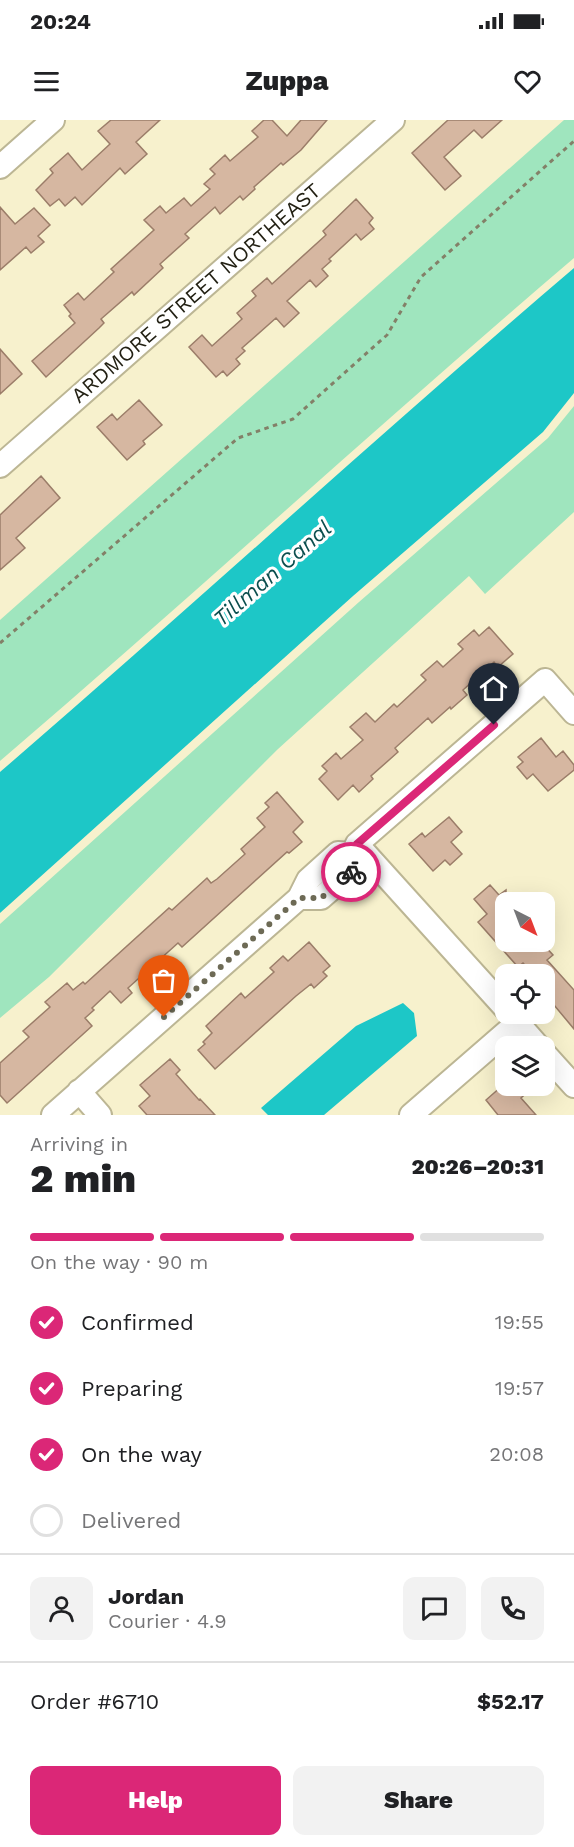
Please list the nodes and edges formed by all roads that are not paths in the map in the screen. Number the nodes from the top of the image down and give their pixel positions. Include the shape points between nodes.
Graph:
1 (53, 120) edge
2 (393, 120) edge
3 (0, 167) edge
4 (0, 466) edge
5 (574, 713) edge
6 (355, 849) junction
7 (495, 998) edge
8 (502, 1024) edge
9 (519, 1024) edge
10 (529, 1036) edge
11 (555, 1065) edge
12 (574, 1086) edge
13 (79, 1091) junction
14 (52, 1115) edge
15 (100, 1115) edge
16 (411, 1115) edge

1 - 3 street
2 - 4 street, ARDMORE STREET NORTHEAST
5 - 6 street via 545,680
6 - 7 street
6 - 13 street via 352,871 326,894 321,898 299,898
8 - 16 street
9 - 10 street
11 - 12 street
13 - 14 street
13 - 15 street

